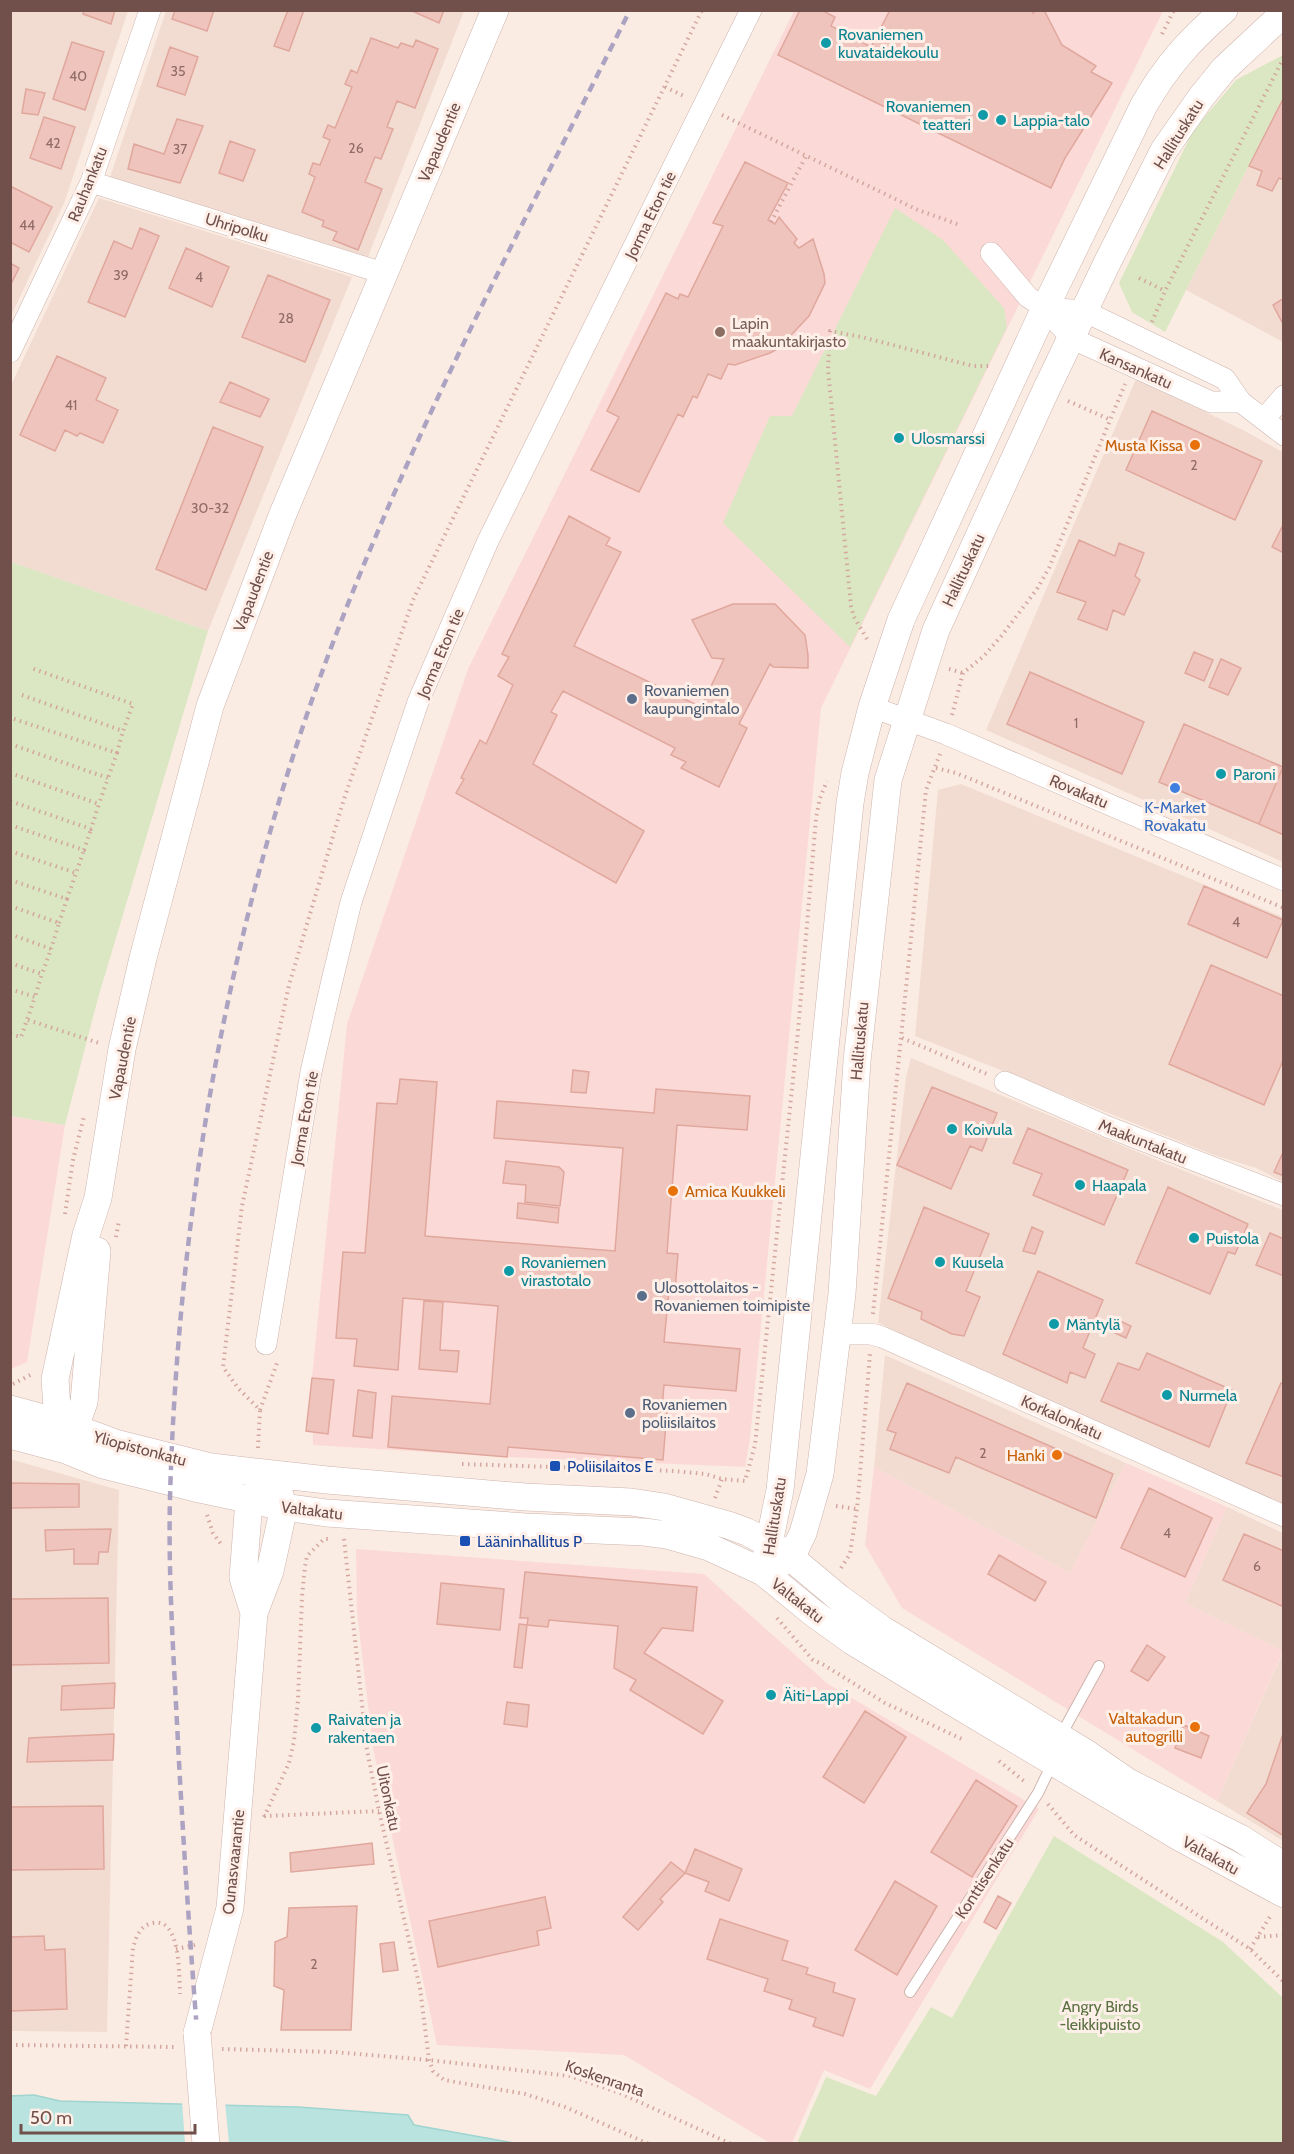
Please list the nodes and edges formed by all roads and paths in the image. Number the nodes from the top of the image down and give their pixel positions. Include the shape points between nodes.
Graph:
1 (150, 10) edge
2 (495, 10) edge
3 (751, 10) edge
4 (1224, 10) edge
5 (1284, 13) edge
6 (1284, 57) edge
7 (665, 87) dead end
8 (704, 106) junction
9 (806, 156) junction
10 (91, 182) junction
11 (771, 222) dead end
12 (960, 225) dead end
13 (991, 253) dead end
14 (383, 273) junction
15 (1139, 278) dead end
16 (1165, 291) junction
17 (1045, 308) junction
18 (1084, 311) junction
19 (1150, 328) dead end
20 (1071, 338) junction
21 (10, 352) edge
22 (996, 366) dead end
23 (1126, 381) dead end
24 (1284, 396) edge
25 (1065, 400) dead end
26 (1241, 402) junction
27 (1264, 419) junction
28 (1111, 420) junction
29 (1284, 435) edge
30 (867, 639) dead end
31 (943, 667) dead end
32 (31, 668) dead end
33 (963, 673) junction
34 (22, 695) dead end
35 (872, 707) junction
36 (953, 714) dead end
37 (14, 718) dead end
38 (907, 719) junction
39 (123, 731) junction
40 (10, 744) edge
41 (117, 753) junction
42 (10, 773) edge
43 (828, 777) dead end
44 (108, 778) junction
45 (10, 801) edge
46 (99, 804) junction
47 (10, 825) edge
48 (91, 829) junction
49 (84, 850) junction
50 (10, 851) edge
51 (76, 873) junction
52 (10, 880) edge
53 (1284, 880) edge
54 (67, 899) junction
55 (10, 906) edge
56 (1284, 908) edge
57 (59, 922) junction
58 (10, 934) edge
59 (51, 949) junction
60 (10, 963) edge
61 (42, 974) junction
62 (10, 989) edge
63 (35, 997) junction
64 (861, 1018) junction
65 (28, 1020) junction
66 (10, 1034) edge
67 (827, 1034) junction
68 (902, 1038) junction
69 (102, 1044) dead end
70 (857, 1061) junction
71 (1005, 1082) joint
72 (1284, 1195) edge
73 (109, 1205) junction
74 (115, 1244) dead end
75 (837, 1334) junction
76 (871, 1334) junction
77 (273, 1350) joint
78 (792, 1359) junction
79 (223, 1368) dead end
80 (38, 1375) dead end
81 (10, 1385) edge
82 (10, 1410) edge
83 (260, 1410) junction
84 (66, 1434) junction
85 (10, 1435) edge
86 (258, 1450) dead end
87 (457, 1464) dead end
88 (273, 1475) junction
89 (249, 1500) junction
90 (284, 1507) junction
91 (206, 1512) dead end
92 (1284, 1516) edge
93 (324, 1539) dead end
94 (355, 1539) dead end
95 (224, 1551) dead end
96 (781, 1551) junction
97 (764, 1572) junction
98 (837, 1575) dead end
99 (254, 1612) junction
100 (775, 1616) dead end
101 (1099, 1666) dead end
102 (966, 1741) dead end
103 (1057, 1749) junction
104 (994, 1756) dead end
105 (1038, 1793) junction
106 (379, 1811) junction
107 (264, 1816) junction
108 (262, 1823) dead end
109 (1284, 1866) edge
110 (1280, 1900) edge
111 (1284, 1935) edge
112 (1257, 1937) junction
113 (197, 1945) dead end
114 (176, 1949) junction
115 (1250, 1949) junction
116 (1284, 1982) edge
117 (910, 1992) dead end
118 (181, 2002) dead end
119 (126, 2046) dead end
120 (429, 2060) junction
121 (206, 2144) edge
122 (649, 2144) edge
123 (731, 2144) edge

1 - 10 street, Rauhankatu
2 - 14 street, Vapaudentie
3 - 8 street, Jorma Eton tie
4 - 17 street, Hallituskatu via 1198,32 1160,76
5 - 18 street, Hallituskatu via 1224,69 1182,123 1164,150
6 - 16 path
7 - 8 path
8 - 9 path
8 - 77 street, Jorma Eton tie via 488,541 418,702 351,902 311,1072
9 - 11 path
9 - 12 path via 918,210
10 - 14 street, Uhripolku
10 - 21 street, Rauhankatu
13 - 17 street, Kansankatu via 1028,297
14 - 73 street, Vapaudentie via 282,516 210,706 122,1049
15 - 16 path
16 - 19 path
17 - 18 street, Kansankatu
17 - 20 street, Kansankatu
17 - 35 street, Hallituskatu via 901,620
18 - 20 street, Hallituskatu
18 - 26 street, Kansankatu via 1225,379
20 - 26 street, Kansankatu via 1211,402
20 - 38 street, Hallituskatu via 936,630
22 - 30 path via 973,366 830,331 828,369 851,606
23 - 28 path
24 - 27 street
25 - 28 path
26 - 27 street, Kansankatu
27 - 29 street, Kansankatu
28 - 33 path via 1043,579 984,656
31 - 33 path
32 - 39 path via 133,704
33 - 36 path
34 - 39 path
35 - 38 street, Rovakatu
35 - 67 street, Hallituskatu via 850,803
37 - 41 path
38 - 53 street, Rovakatu
38 - 64 street, Hallituskatu via 888,780
39 - 41 path
40 - 44 path
41 - 44 path
42 - 46 path
43 - 87 path via 816,818 755,1445 745,1481 674,1471
44 - 46 path
45 - 48 path
46 - 48 path
47 - 49 path
48 - 49 path
49 - 51 path
50 - 51 path
51 - 54 path
52 - 54 path
54 - 57 path
55 - 57 path
56 - 68 path, Rovakatu via 936,768 926,790
57 - 59 path
58 - 59 path
59 - 61 path
60 - 61 path
61 - 63 path
62 - 63 path
63 - 65 path
64 - 67 street
64 - 70 street, Hallituskatu
65 - 66 path via 21,1038
65 - 69 path
67 - 70 street
67 - 78 street, Hallituskatu
68 - 71 path
68 - 76 path
70 - 75 street, Hallituskatu
71 - 72 street, Maakuntakatu
73 - 74 path
73 - 84 street, Vapaudentie via 86,1235 55,1379
75 - 76 street, Korkalonkatu
75 - 78 street
75 - 96 street, Hallituskatu via 820,1474 803,1533
76 - 92 street, Korkalonkatu
76 - 98 path via 853,1539 850,1554
77 - 83 path
78 - 96 street, Hallituskatu via 780,1490
79 - 83 path
80 - 81 path via 30,1373
82 - 84 street, Yliopistonkatu
83 - 86 path
84 - 85 street, Yliopistonkatu
84 - 88 street, Yliopistonkatu via 211,1467
84 - 89 street, Yliopistonkatu via 103,1465
88 - 89 street
88 - 90 street
88 - 96 street, Valtakatu via 631,1502 728,1525
89 - 90 street, Valtakatu
89 - 99 street, Ounasvaarantie via 243,1578
90 - 97 street, Valtakatu via 668,1535 700,1544
90 - 99 street, Ounasvaarantie via 270,1571
91 - 95 path
93 - 107 path via 307,1556 305,1566 294,1741 289,1763
94 - 106 path, Uitonkatu via 344,1538 367,1750
96 - 97 street, Hallituskatu
96 - 103 street, Valtakatu via 883,1630
97 - 103 street, Valtakatu via 852,1641
99 - 121 street, Ounasvaarantie, bridge via 230,1908 197,2033
100 - 102 path via 813,1660 885,1703
101 - 103 lane, Konttisenkatu
103 - 105 lane, Konttisenkatu
103 - 109 street, Valtakatu via 1086,1753 1128,1782 1240,1838
103 - 110 street, Valtakatu via 1179,1837
104 - 105 path
105 - 115 path via 1074,1835
105 - 117 lane, Konttisenkatu
106 - 107 path
106 - 120 path, Uitonkatu via 420,1988
107 - 108 path
110 - 112 path
111 - 112 path
112 - 115 path
113 - 114 path
114 - 118 path
114 - 119 path via 171,1929 163,1923 153,1923 138,1933 133,1948
115 - 116 path
120 - 122 path via 444,2080 525,2094
120 - 123 path, Koskenranta via 570,2076 620,2093

